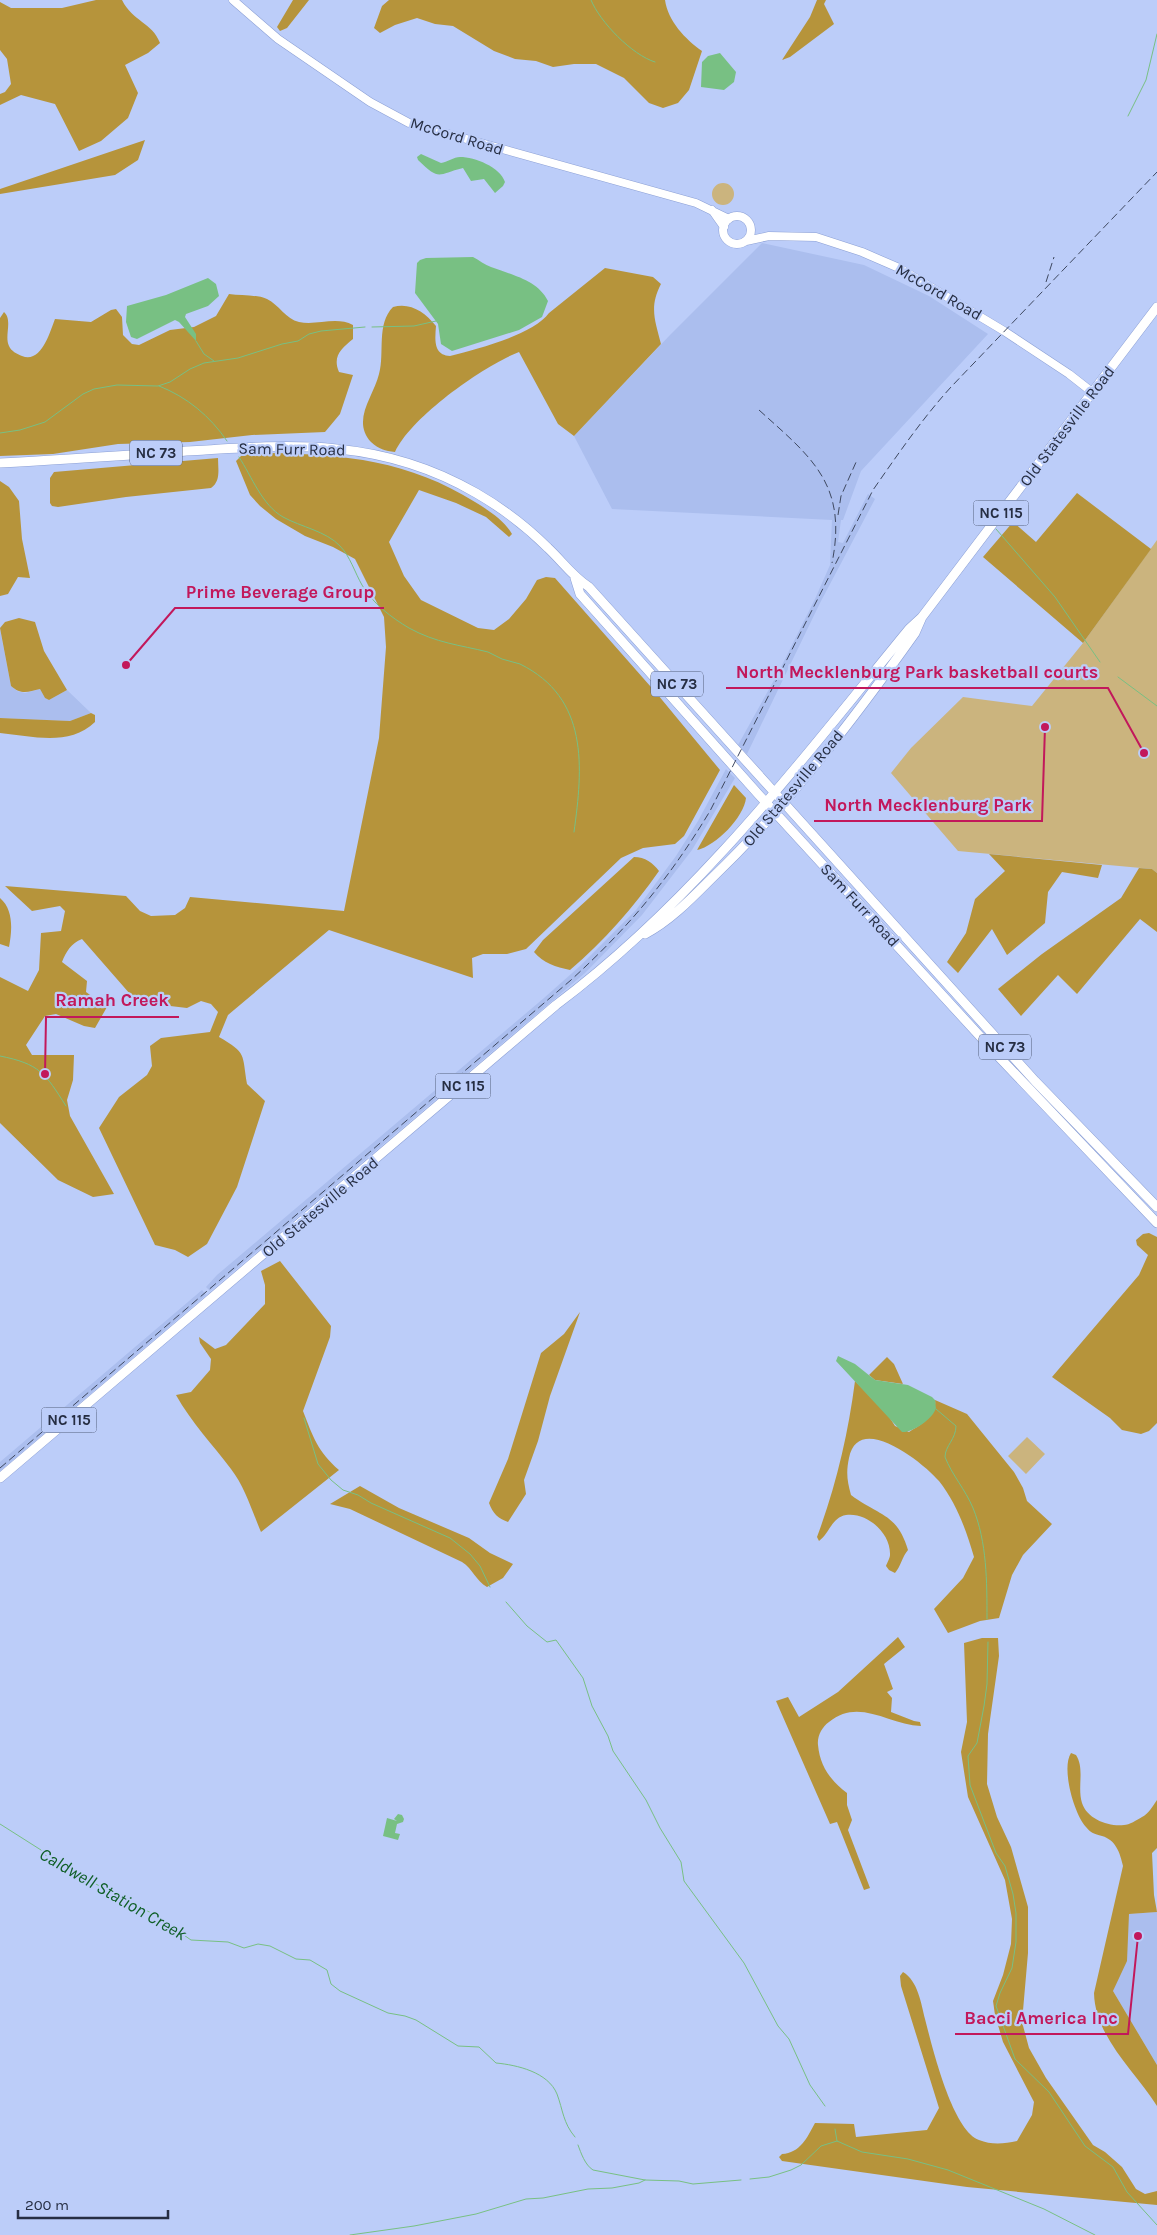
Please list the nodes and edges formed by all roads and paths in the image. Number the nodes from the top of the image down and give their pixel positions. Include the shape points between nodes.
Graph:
1 (233, 0) edge
2 (712, 210) junction
3 (729, 219) junction
4 (724, 227) junction
5 (752, 228) junction
6 (769, 236) junction
7 (746, 241) junction
8 (1157, 307) edge
9 (1092, 392) junction
10 (0, 463) edge
11 (575, 578) junction
12 (922, 618) junction
13 (885, 658) junction
14 (856, 712) junction
15 (775, 793) junction
16 (783, 802) junction
17 (766, 803) junction
18 (774, 812) junction
19 (640, 936) junction
20 (976, 1032) junction
21 (1035, 1081) junction
22 (1118, 1181) junction
23 (1157, 1207) edge
24 (1157, 1216) edge
25 (1157, 1223) edge
26 (0, 1478) edge

1 - 2 street, McCord Road via 278,38 395,116 439,132
2 - 3 street, McCord Road
2 - 4 street, McCord Road
3 - 4 street
3 - 5 street, McCord Road via 744,218
4 - 7 street, McCord Road via 724,236 731,243
5 - 6 street, McCord Road
5 - 7 street
6 - 7 street, McCord Road
6 - 9 street, McCord Road via 816,237 899,268 1004,331
8 - 9 main road, Old Statesville Road / NC 115
9 - 12 main road, Old Statesville Road / NC 115
10 - 11 main road, Sam Furr Road / NC 73 via 268,446 346,448 409,464 474,492 524,525
11 - 15 main road, Sam Furr Road / NC 73 via 611,611
11 - 17 main road, Sam Furr Road / NC 73 via 580,594
12 - 13 main road, Old Statesville Road / NC 115
12 - 14 main road, Old Statesville Road / NC 115 via 915,633
13 - 14 main road via 884,669 866,692
13 - 15 main road, Old Statesville Road / NC 115
14 - 16 main road, Old Statesville Road / NC 115
15 - 16 main road, Sam Furr Road / NC 73
15 - 17 main road, Old Statesville Road / NC 115
16 - 18 main road, Old Statesville Road / NC 115
16 - 21 main road, Sam Furr Road / NC 73
17 - 18 main road, Sam Furr Road / NC 73
17 - 19 main road, Old Statesville Road / NC 115
18 - 19 main road, Old Statesville Road / NC 115 via 697,893 654,929
18 - 20 main road, Sam Furr Road / NC 73
19 - 26 main road, Old Statesville Road / NC 115
20 - 21 main road via 979,1030 985,1034
20 - 22 main road, Sam Furr Road / NC 73
21 - 23 main road, Sam Furr Road / NC 73
22 - 24 main road
22 - 25 main road, Sam Furr Road / NC 73

